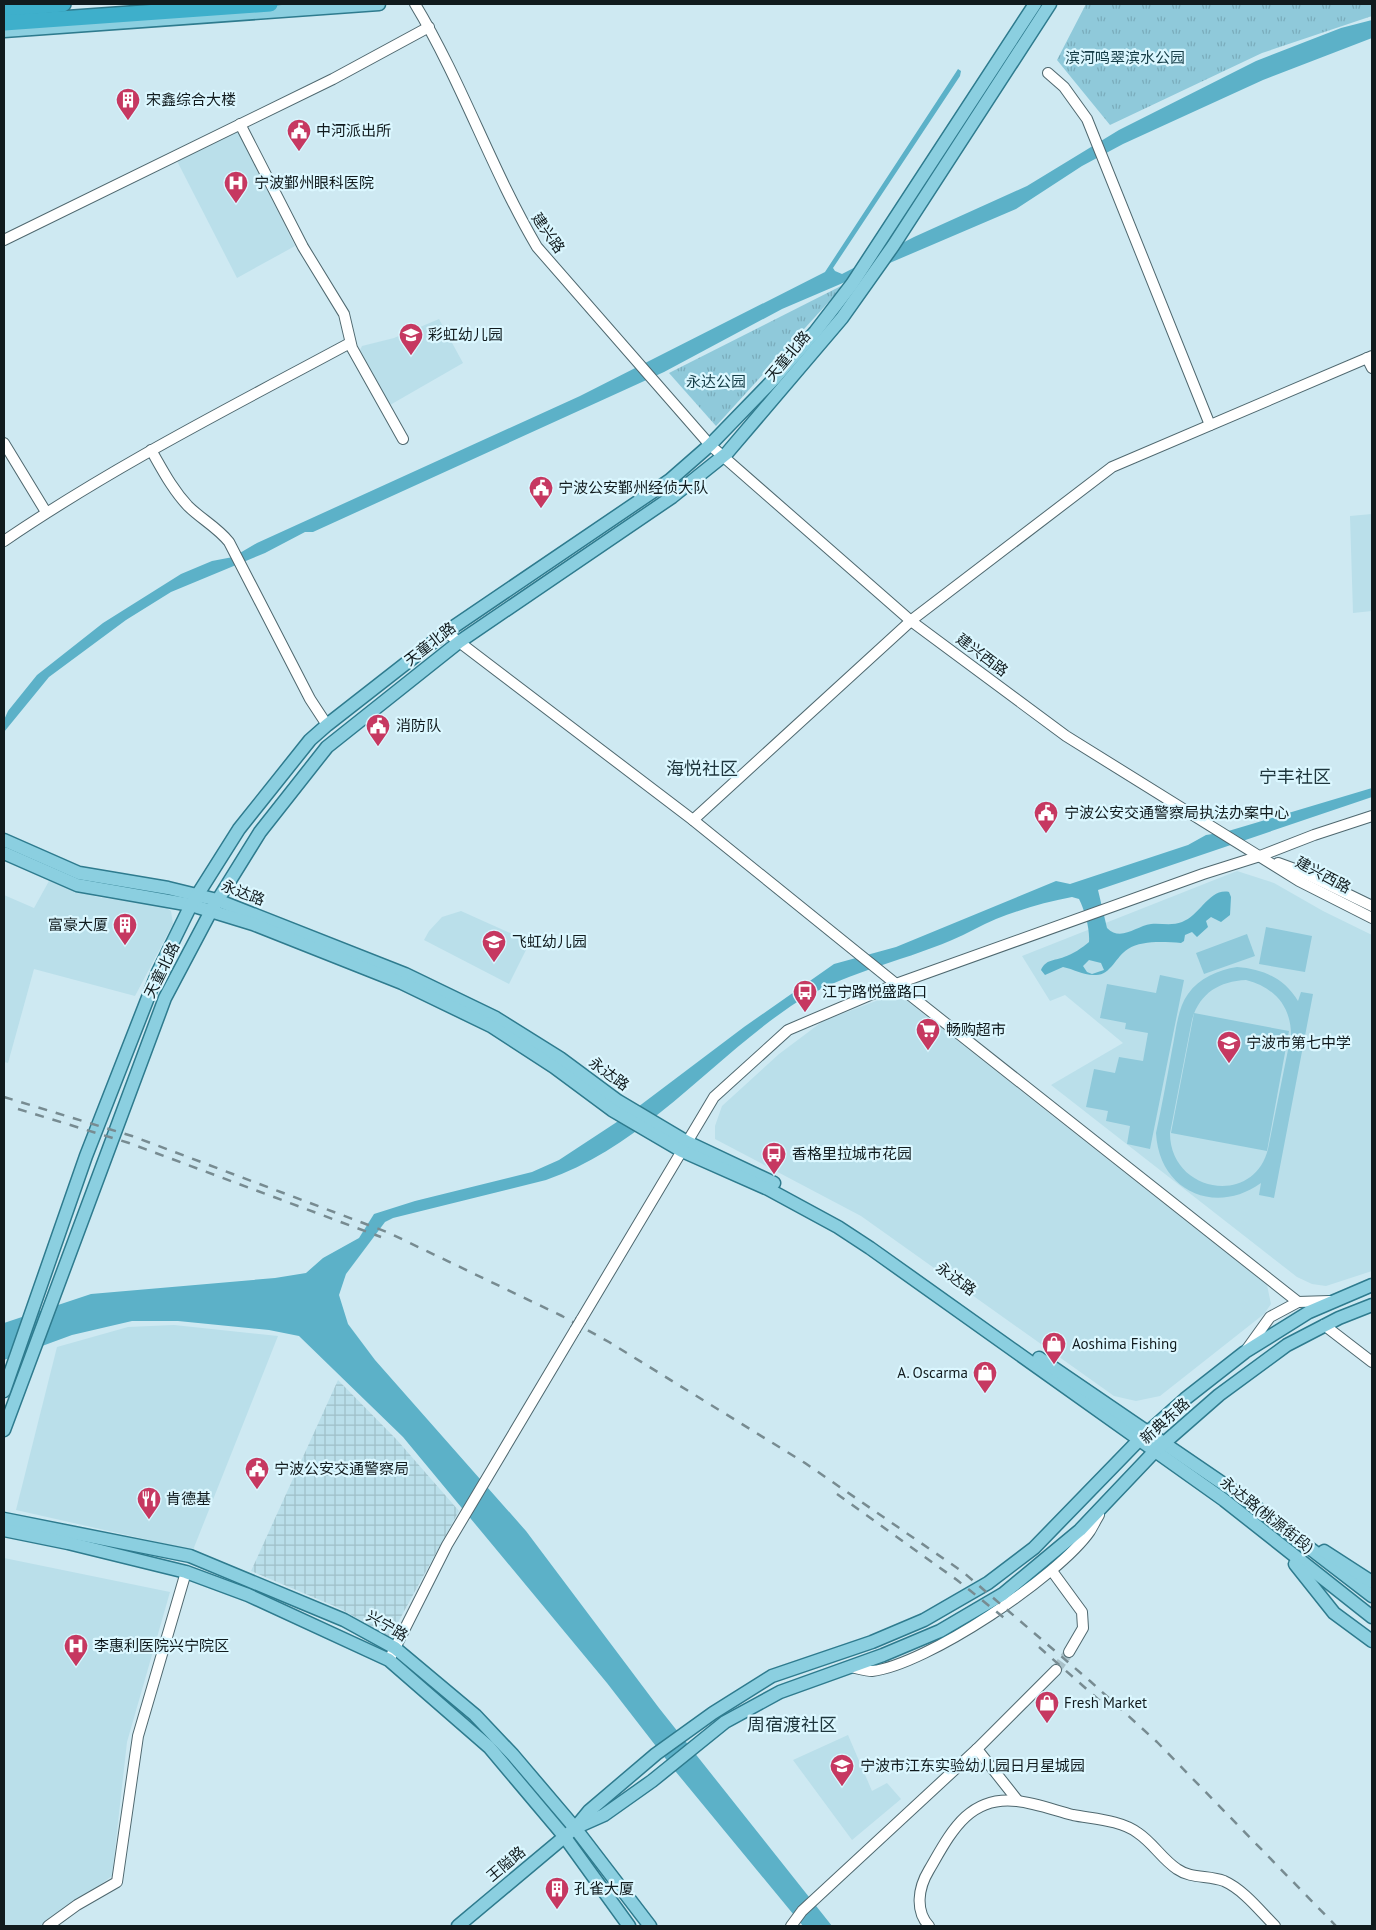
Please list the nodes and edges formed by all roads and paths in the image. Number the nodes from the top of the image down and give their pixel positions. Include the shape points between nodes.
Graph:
1 (63, 4) edge
2 (270, 4) edge
3 (379, 4) edge
4 (415, 4) edge
5 (1035, 4) edge
6 (1050, 4) edge
7 (4, 9) edge
8 (4, 23) edge
9 (429, 28) junction
10 (4, 31) edge
11 (1048, 73) dead end
12 (240, 124) junction
13 (961, 129) junction
14 (4, 240) edge
15 (350, 343) junction
16 (1371, 361) edge
17 (1210, 425) junction
18 (403, 439) dead end
19 (4, 443) edge
20 (710, 445) junction
21 (151, 450) junction
22 (722, 456) junction
23 (46, 512) junction
24 (4, 541) edge
25 (911, 621) junction
26 (446, 632) junction
27 (459, 642) junction
28 (327, 725) junction
29 (1372, 816) edge
30 (693, 820) junction
31 (4, 840) edge
32 (4, 853) edge
33 (1256, 854) junction
34 (198, 894) junction
35 (191, 905) junction
36 (214, 905) junction
37 (1372, 906) edge
38 (1372, 918) edge
39 (896, 984) junction
40 (685, 1146) junction
41 (1372, 1285) edge
42 (1336, 1300) junction
43 (1298, 1302) junction
44 (1372, 1304) edge
45 (1324, 1326) junction
46 (1245, 1352) junction
47 (1372, 1362) edge
48 (4, 1391) edge
49 (4, 1430) edge
50 (1143, 1436) junction
51 (1160, 1447) junction
52 (1105, 1504) junction
53 (1269, 1517) junction
54 (4, 1519) edge
55 (4, 1530) edge
56 (1285, 1550) junction
57 (1052, 1571) junction
58 (186, 1572) junction
59 (1372, 1582) edge
60 (1372, 1596) edge
61 (1372, 1617) edge
62 (1372, 1641) edge
63 (395, 1648) junction
64 (1069, 1652) tunnel mouth
65 (389, 1660) junction
66 (850, 1666) junction
67 (1056, 1670) tunnel mouth
68 (978, 1749) junction
69 (1018, 1801) junction
70 (569, 1832) junction
71 (48, 1926) edge
72 (458, 1926) edge
73 (629, 1926) edge
74 (650, 1926) edge
75 (791, 1926) edge
76 (930, 1926) edge
77 (1275, 1926) edge

1 - 7 highway
2 - 8 highway
3 - 10 main road
4 - 9 street, 建兴路
5 - 13 main road, 天童北路
6 - 13 main road, 天童北路
9 - 12 street
9 - 20 street, 建兴路 via 536,247
11 - 17 street via 1064,87 1087,119
12 - 14 street
12 - 15 street via 303,247 344,314
13 - 20 main road, 天童北路 via 852,284 803,345
13 - 22 main road, 天童北路 via 893,246 842,318
15 - 18 street
15 - 21 street
16 - 17 street
17 - 25 street via 1112,467
19 - 23 street
20 - 22 street, 建兴西路
20 - 26 main road, 天童北路 via 670,480
21 - 23 street
21 - 28 street via 171,485 188,506 222,532 229,542 310,699
22 - 25 street, 建兴西路
22 - 27 main road, 天童北路 via 672,497
23 - 24 street
25 - 30 street
25 - 33 street, 建兴西路 via 1066,736
26 - 27 street
26 - 28 main road, 天童北路
27 - 30 street
27 - 36 main road, 天童北路 via 327,747 260,832
28 - 34 main road, 天童北路 via 310,740 239,829
29 - 33 street
30 - 39 street
31 - 34 main road, 永达路 via 79,873
32 - 35 main road, 永达路 via 77,885
33 - 37 street, 建兴西路
33 - 38 street, 建兴西路 via 1299,881
33 - 39 street
34 - 35 main road, 天童北路
34 - 36 main road, 永达路
35 - 36 main road, 永达路
35 - 48 main road, 天童北路 via 158,972 86,1156
36 - 40 main road, 永达路 via 253,924 370,970 476,1019
36 - 49 main road, 天童北路 via 165,998
39 - 40 street via 788,1030 714,1097
39 - 43 street
40 - 50 main road, 永达路 via 846,1232
40 - 63 street, bridge via 446,1545
41 - 42 main road, 新典东路
42 - 43 street
42 - 46 main road, 新典东路 via 1309,1312
43 - 46 street via 1270,1317
44 - 45 main road, 新典东路
45 - 47 street
45 - 51 main road, 新典东路 via 1287,1345 1219,1394
46 - 50 main road, 新典东路
50 - 51 main road, 永达路(桃源街段)
50 - 70 main road, 新典东路 via 1034,1548 988,1583 924,1620 872,1642 772,1676 656,1754
51 - 52 main road, 新典东路
51 - 53 main road, 永达路(桃源街段)
51 - 56 main road, 永达路(桃源街段)
52 - 57 street via 1090,1532
52 - 66 main road, 新典东路 via 1080,1530 1003,1594 940,1631
53 - 59 main road
53 - 60 main road, 永达路(桃源街段)
54 - 63 main road, 兴宁路 via 190,1556 344,1620
55 - 58 main road, 兴宁路
56 - 61 main road, 永达路(桃源街段)
56 - 62 main road via 1334,1613
57 - 64 street via 1082,1612 1083,1628
57 - 66 street via 1018,1597 921,1655 870,1671
58 - 65 main road, 兴宁路 via 248,1595
58 - 71 street via 138,1736 117,1882
63 - 65 street
63 - 70 main road, 兴宁路 via 475,1715 513,1755
65 - 70 main road, 兴宁路 via 489,1747
66 - 70 main road, 新典东路 via 780,1692 725,1722 604,1815
67 - 68 street
68 - 69 street
68 - 75 street via 802,1911
69 - 76 street via 999,1800 986,1804 973,1810 952,1830 926,1874 918,1904
69 - 77 street via 1126,1826 1145,1838 1177,1869 1222,1880 1235,1887
70 - 72 main road, 王隘路
70 - 73 main road, 兴宁路
70 - 74 main road, 兴宁路

